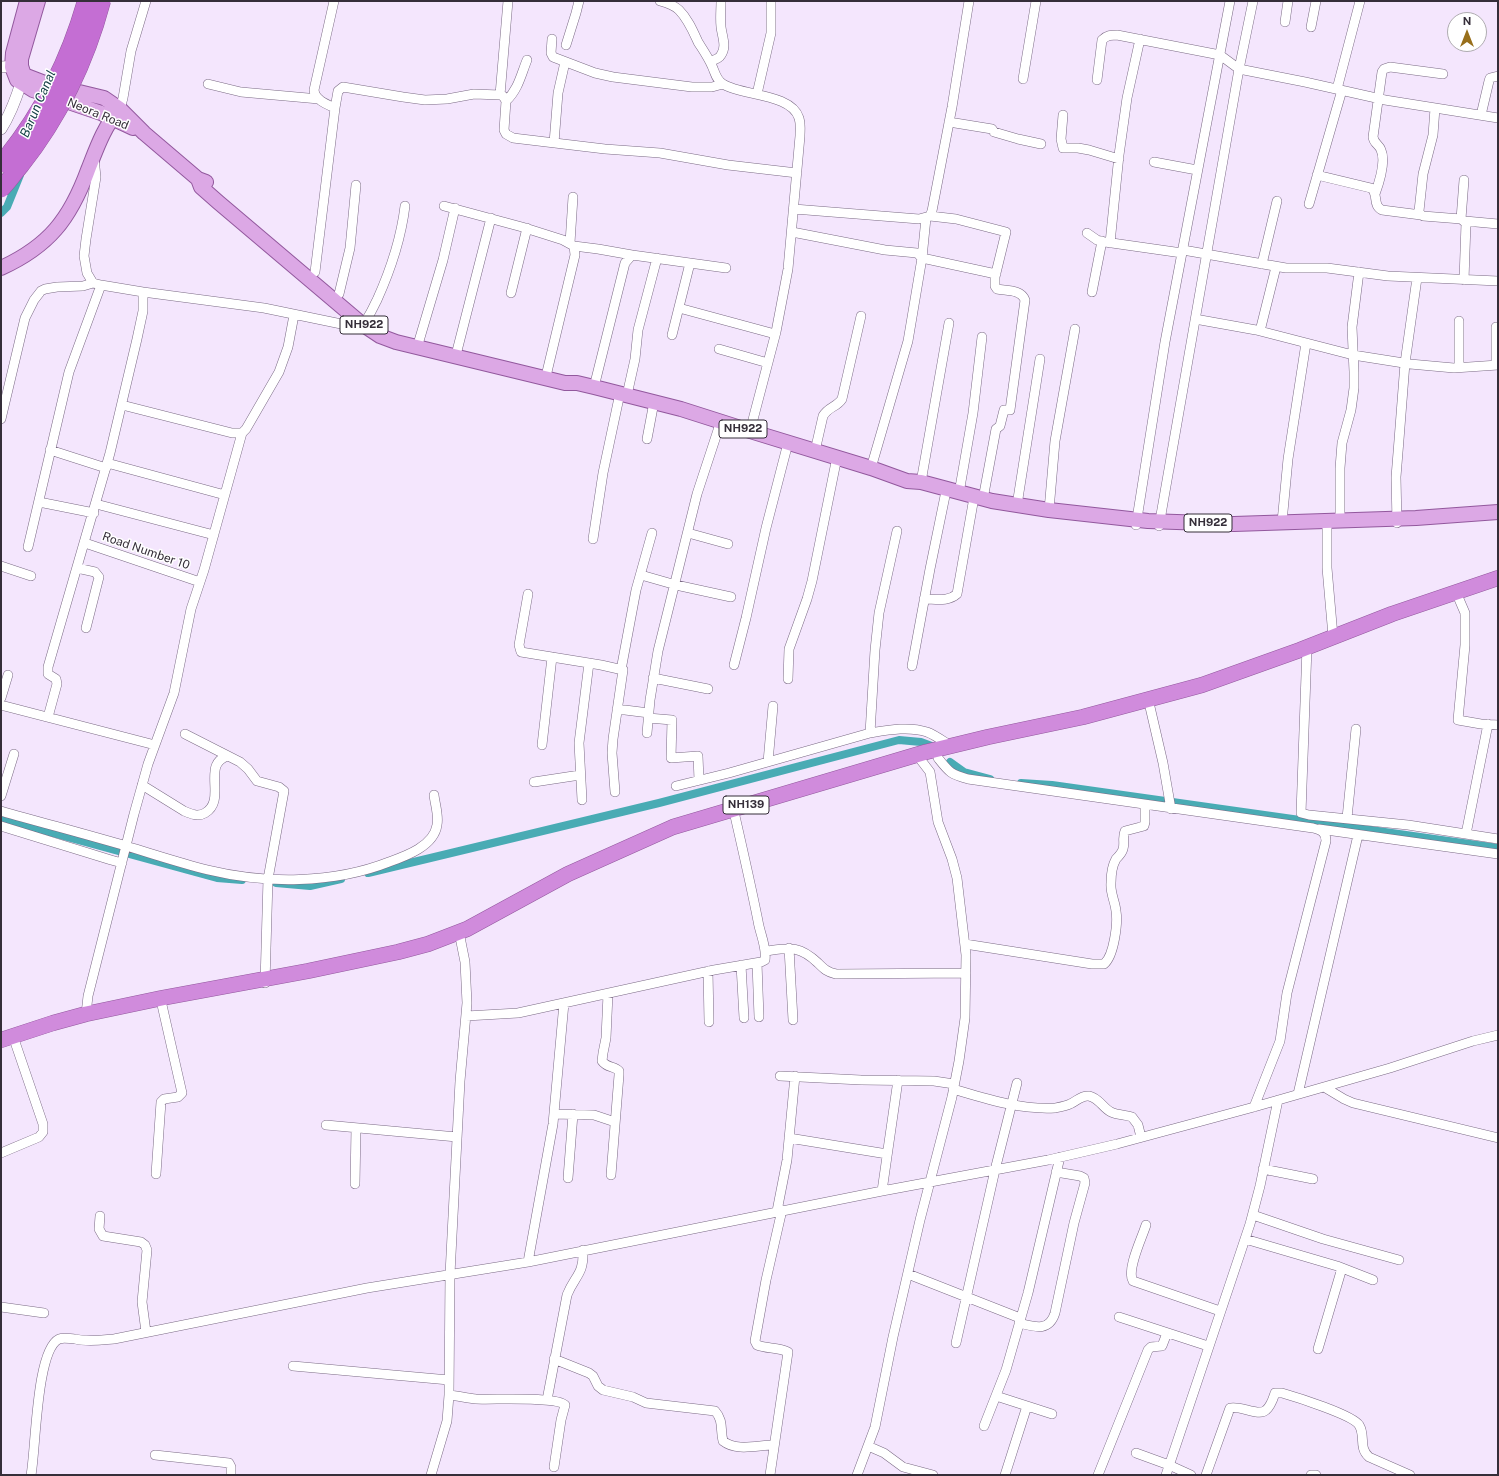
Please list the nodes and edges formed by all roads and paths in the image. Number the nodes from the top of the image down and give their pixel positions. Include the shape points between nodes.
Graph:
1 (27, 1) edge
2 (38, 1) edge
3 (86, 1) edge
4 (102, 1) edge
5 (146, 1) edge
6 (334, 1) edge
7 (508, 1) edge
8 (579, 1) edge
9 (660, 1) edge
10 (721, 1) edge
11 (771, 1) edge
12 (969, 1) edge
13 (1036, 1) edge
14 (1230, 1) edge
15 (1253, 1) edge
16 (1288, 1) edge
17 (1316, 1) edge
18 (1360, 1) edge
19 (1285, 22) dead end
20 (1311, 27) dead end
21 (552, 39) dead end
22 (1140, 39) junction
23 (566, 45) dead end
24 (1220, 55) junction
25 (527, 60) dead end
26 (710, 61) junction
27 (565, 62) junction
28 (11, 66) edge
29 (1239, 69) junction
30 (1443, 74) dead end
31 (1498, 76) edge
32 (1023, 79) dead end
33 (1097, 80) dead end
34 (21, 83) junction
35 (208, 84) dead end
36 (723, 84) junction
37 (47, 89) junction
38 (1339, 90) junction
39 (757, 94) junction
40 (503, 98) junction
41 (1378, 98) junction
42 (319, 99) junction
43 (335, 108) junction
44 (1435, 108) junction
45 (111, 113) junction
46 (1481, 115) junction
47 (1063, 116) dead end
48 (1498, 118) edge
49 (949, 122) junction
50 (1, 129) edge
51 (554, 143) junction
52 (1041, 144) dead end
53 (94, 155) junction
54 (1119, 159) junction
55 (1154, 162) dead end
56 (1, 164) edge
57 (1197, 170) junction
58 (796, 174) junction
59 (1317, 175) junction
60 (198, 179) junction
61 (1464, 180) dead end
62 (356, 185) dead end
63 (1, 189) edge
64 (1375, 194) junction
65 (573, 197) dead end
66 (1277, 201) dead end
67 (1309, 204) dead end
68 (405, 206) dead end
69 (444, 206) dead end
70 (455, 208) junction
71 (794, 210) junction
72 (1421, 215) junction
73 (928, 217) junction
74 (491, 218) junction
75 (1463, 220) junction
76 (1498, 224) edge
77 (527, 228) junction
78 (792, 232) junction
79 (1087, 233) dead end
80 (1106, 242) junction
81 (572, 244) junction
82 (1182, 251) junction
83 (1207, 254) junction
84 (632, 255) junction
85 (656, 258) junction
86 (922, 258) junction
87 (690, 263) junction
88 (1262, 264) junction
89 (1276, 267) junction
90 (1, 268) edge
91 (726, 268) dead end
92 (315, 272) junction
93 (1359, 272) junction
94 (996, 274) junction
95 (1417, 278) junction
96 (1464, 280) junction
97 (1498, 281) edge
98 (97, 284) junction
99 (143, 292) junction
100 (1092, 292) dead end
101 (511, 293) dead end
102 (339, 294) junction
103 (679, 308) junction
104 (294, 315) junction
105 (861, 316) dead end
106 (1195, 319) junction
107 (364, 321) junction
108 (1459, 321) dead end
109 (949, 323) dead end
110 (1496, 326) dead end
111 (1075, 328) dead end
112 (1260, 331) junction
113 (775, 334) junction
114 (672, 335) dead end
115 (982, 337) dead end
116 (419, 341) junction
117 (1306, 343) junction
118 (719, 349) dead end
119 (457, 351) junction
120 (1353, 355) junction
121 (1040, 359) dead end
122 (768, 363) junction
123 (1405, 363) junction
124 (1497, 365) edge
125 (1459, 367) junction
126 (547, 372) junction
127 (577, 383) junction
128 (594, 387) junction
129 (624, 394) junction
130 (654, 402) junction
131 (122, 405) junction
132 (1, 419) edge
133 (721, 421) junction
134 (750, 431) junction
135 (242, 433) junction
136 (647, 439) dead end
137 (788, 443) junction
138 (50, 450) junction
139 (815, 450) junction
140 (837, 457) junction
141 (107, 466) junction
142 (871, 468) junction
143 (914, 481) junction
144 (959, 493) junction
145 (225, 495) junction
146 (945, 496) junction
147 (978, 501) junction
148 (39, 502) junction
149 (1017, 506) junction
150 (95, 509) junction
151 (1049, 510) junction
152 (1498, 512) edge
153 (1498, 518) edge
154 (1397, 521) junction
155 (1282, 522) junction
156 (1137, 523) junction
157 (1333, 523) junction
158 (1159, 524) junction
159 (896, 531) dead end
160 (652, 533) dead end
161 (688, 533) junction
162 (214, 535) junction
163 (593, 540) dead end
164 (85, 543) junction
165 (728, 544) dead end
166 (28, 546) dead end
167 (1, 566) edge
168 (77, 568) junction
169 (641, 575) junction
170 (31, 576) dead end
171 (1498, 578) edge
172 (200, 582) junction
173 (676, 584) junction
174 (1498, 585) edge
175 (528, 594) dead end
176 (731, 597) dead end
177 (924, 599) junction
178 (1458, 599) junction
179 (86, 628) dead end
180 (1333, 636) junction
181 (1306, 651) junction
182 (552, 657) junction
183 (589, 663) junction
184 (734, 665) dead end
185 (912, 666) dead end
186 (621, 670) junction
187 (8, 675) dead end
188 (653, 678) junction
189 (788, 679) dead end
190 (708, 689) dead end
191 (1177, 695) junction
192 (1, 698) edge
193 (1, 705) edge
194 (773, 706) dead end
195 (1150, 707) junction
196 (617, 708) junction
197 (648, 716) junction
198 (48, 717) junction
199 (1488, 724) junction
200 (1498, 725) edge
201 (1356, 729) dead end
202 (647, 733) dead end
203 (870, 733) junction
204 (185, 734) dead end
205 (155, 745) junction
206 (542, 745) dead end
207 (951, 746) junction
208 (14, 754) dead end
209 (227, 756) junction
210 (920, 758) junction
211 (938, 758) junction
212 (768, 762) junction
213 (580, 775) junction
214 (699, 780) junction
215 (534, 782) dead end
216 (142, 785) junction
217 (676, 786) dead end
218 (615, 792) dead end
219 (434, 795) dead end
220 (1, 796) edge
221 (582, 800) dead end
222 (1145, 805) junction
223 (1171, 805) junction
224 (1, 811) edge
225 (1301, 813) junction
226 (735, 816) junction
227 (1347, 818) junction
228 (1, 826) edge
229 (1300, 826) junction
230 (1319, 830) junction
231 (1466, 834) junction
232 (1358, 835) junction
233 (1498, 839) edge
234 (126, 846) junction
235 (1498, 854) edge
236 (122, 863) junction
237 (268, 879) junction
238 (460, 936) junction
239 (965, 944) junction
240 (789, 948) junction
241 (766, 951) junction
242 (758, 963) junction
243 (741, 966) junction
244 (708, 971) junction
245 (966, 973) junction
246 (265, 982) junction
247 (608, 994) junction
248 (564, 1003) junction
249 (162, 1005) junction
250 (86, 1014) junction
251 (466, 1016) junction
252 (759, 1017) dead end
253 (744, 1018) dead end
254 (793, 1020) dead end
255 (709, 1022) dead end
256 (1498, 1035) edge
257 (6, 1043) edge
258 (780, 1076) dead end
259 (795, 1076) junction
260 (898, 1080) junction
261 (1017, 1083) dead end
262 (954, 1087) junction
263 (1324, 1087) junction
264 (1298, 1094) junction
265 (1278, 1100) junction
266 (1012, 1105) junction
267 (1254, 1107) junction
268 (554, 1114) junction
269 (573, 1114) junction
270 (615, 1122) junction
271 (326, 1126) dead end
272 (356, 1128) junction
273 (457, 1137) junction
274 (1141, 1137) junction
275 (789, 1138) junction
276 (1498, 1138) edge
277 (1, 1152) edge
278 (887, 1154) junction
279 (1060, 1157) junction
280 (1264, 1169) junction
281 (995, 1170) junction
282 (1056, 1172) junction
283 (156, 1174) dead end
284 (611, 1175) dead end
285 (568, 1178) dead end
286 (1313, 1179) dead end
287 (929, 1181) junction
288 (355, 1184) dead end
289 (882, 1191) junction
290 (780, 1210) junction
291 (1253, 1215) junction
292 (100, 1216) dead end
293 (1146, 1225) dead end
294 (1245, 1239) junction
295 (584, 1250) junction
296 (1399, 1260) dead end
297 (528, 1262) junction
298 (1342, 1268) junction
299 (450, 1274) junction
300 (908, 1274) junction
301 (1373, 1280) dead end
302 (966, 1296) junction
303 (1, 1307) edge
304 (1220, 1311) junction
305 (44, 1313) dead end
306 (1119, 1317) dead end
307 (1020, 1321) junction
308 (146, 1332) junction
309 (1167, 1333) junction
310 (956, 1343) dead end
311 (1208, 1346) junction
312 (1318, 1349) dead end
313 (554, 1359) junction
314 (293, 1366) dead end
315 (449, 1380) junction
316 (449, 1395) junction
317 (996, 1396) junction
318 (547, 1400) junction
319 (1026, 1406) junction
320 (1052, 1414) dead end
321 (984, 1426) dead end
322 (774, 1445) junction
323 (868, 1446) junction
324 (1136, 1453) dead end
325 (155, 1456) dead end
326 (1169, 1464) junction
327 (554, 1467) dead end
328 (31, 1475) edge
329 (231, 1475) edge
330 (431, 1475) edge
331 (770, 1475) edge
332 (857, 1475) edge
333 (933, 1475) edge
334 (1005, 1475) edge
335 (1098, 1475) edge
336 (1166, 1475) edge
337 (1191, 1475) edge
338 (1206, 1475) edge
339 (1311, 1475) edge
340 (1316, 1475) edge
341 (1410, 1475) edge

1 - 28 main road
2 - 28 main road
3 - 56 highway, bridge via 59,74 30,125
4 - 63 highway, bridge via 85,55 55,116 40,140
5 - 45 street via 131,51 123,98
6 - 42 street via 314,90
7 - 40 street
8 - 23 street
9 - 26 street via 680,11
10 - 26 street via 721,28 724,41 722,55
11 - 39 street via 771,32
12 - 49 street
13 - 32 street
14 - 24 street
15 - 29 street
16 - 19 street
17 - 20 street
18 - 38 street
21 - 27 street via 551,55
22 - 24 street
22 - 33 street via 1106,36 1101,45
22 - 54 street via 1127,98
24 - 29 street
24 - 57 street
25 - 40 street via 513,94
26 - 36 street via 716,76
27 - 36 street via 614,77 692,87
27 - 51 street via 558,93
28 - 34 main road
28 - 37 main road
29 - 38 street
29 - 83 street
30 - 41 street via 1386,67 1382,72
31 - 46 street via 1490,78
34 - 37 main road, Neora Road via 33,90
34 - 50 street via 8,119
35 - 42 street via 241,92
36 - 39 street
37 - 45 main road, Neora Road, bridge
37 - 45 main road, bridge via 104,98
38 - 41 street
38 - 59 street
39 - 58 street via 781,102 799,116 800,136
40 - 43 street via 480,94 425,100 343,87 338,91
40 - 51 street via 506,134 514,138
41 - 44 street
41 - 64 street via 1373,141 1381,149 1382,161
42 - 43 street
43 - 92 street
44 - 46 street
44 - 72 street via 1432,144 1420,192
45 - 53 main road
45 - 60 main road, Neora Road via 144,133
46 - 48 street
47 - 54 street via 1063,148 1078,148
49 - 52 street via 992,129 994,132
49 - 73 street via 933,207
51 - 58 street via 660,153
53 - 90 main road via 78,196 64,220 39,246
53 - 98 street via 96,177 84,256 87,273
54 - 80 street
55 - 57 street
57 - 82 street
58 - 71 street
59 - 64 street via 1371,188
59 - 67 street
60 - 92 main road via 206,182
60 - 107 main road, NH922 via 201,186 218,202
61 - 75 street
62 - 102 street via 350,248
64 - 72 street via 1376,205 1382,210
65 - 81 street
66 - 88 street
68 - 107 street via 395,256
69 - 70 street
70 - 74 street
70 - 116 street via 443,260
71 - 73 street via 919,219
71 - 78 street
72 - 75 street
73 - 86 street
73 - 94 street via 965,221 1006,232
74 - 77 street
74 - 119 street
75 - 76 street
75 - 96 street via 1467,226
77 - 81 street
77 - 101 street
78 - 86 street via 885,250 917,253
78 - 113 street via 788,269
79 - 80 street
80 - 82 street
80 - 100 street
81 - 84 street
81 - 126 street via 575,254
82 - 83 street
82 - 156 street
83 - 88 street
83 - 106 street
84 - 85 street
84 - 128 street via 625,263
85 - 87 street
85 - 129 street via 638,330 635,359
86 - 94 street
86 - 142 street via 908,342
87 - 91 street
87 - 103 street
88 - 89 street
89 - 93 street via 1327,268
89 - 112 street
92 - 102 main road
93 - 95 street
93 - 120 street via 1352,327
94 - 147 street via 995,286 1020,293 1025,306 1010,410 1004,410 1000,426 996,429
95 - 96 street
95 - 123 street
96 - 97 street
98 - 99 street
98 - 132 street via 45,289 34,300 23,328
98 - 138 street via 71,366
99 - 104 street via 232,303
99 - 131 street via 142,317
102 - 107 main road
103 - 113 street
103 - 114 street
104 - 107 street via 351,326 357,326
104 - 135 street via 288,347 279,372
105 - 139 street via 842,399 823,416
106 - 112 street
106 - 158 street
107 - 116 main road via 399,337
107 - 127 main road, NH922 via 380,336 396,342 565,383
108 - 125 street
109 - 143 street
110 - 124 street
111 - 151 street via 1059,416
112 - 117 street
113 - 122 street
115 - 144 street via 973,413
116 - 119 main road
117 - 120 street
117 - 155 street via 1288,459
118 - 122 street
119 - 126 main road
120 - 123 street
120 - 157 street via 1351,410 1342,443
121 - 149 street
122 - 134 street
123 - 125 street
123 - 154 street via 1396,477
124 - 125 street
126 - 127 main road
127 - 128 main road, NH922
128 - 129 main road, NH922
129 - 130 main road, NH922
129 - 163 street via 603,473
130 - 133 main road, NH922
130 - 136 street
131 - 135 street via 232,434
131 - 141 street
133 - 134 main road, NH922
133 - 161 street via 697,494
134 - 137 main road, NH922
135 - 145 street
137 - 139 main road, NH922
137 - 184 street
138 - 141 street
138 - 148 street
139 - 140 main road, NH922
140 - 142 main road, NH922
140 - 189 street via 812,581 788,649
141 - 145 street
141 - 150 street
142 - 143 main road, NH922
143 - 144 main road, NH922
143 - 146 main road via 918,488
144 - 147 main road, NH922
145 - 162 street
146 - 147 main road
146 - 177 street
147 - 149 main road, NH922
147 - 156 main road via 991,508 1048,517
147 - 177 street via 957,594 946,599
148 - 150 street
148 - 166 street
149 - 151 main road, NH922
150 - 162 street
150 - 164 street
151 - 156 main road, NH922
152 - 154 main road
153 - 154 main road
154 - 157 main road
155 - 157 main road, NH922
155 - 158 main road, NH922
156 - 158 main road
157 - 158 main road via 1234,530
157 - 180 street via 1328,590
159 - 203 street via 876,635
160 - 169 street
161 - 165 street
161 - 173 street
162 - 172 street
164 - 168 street
164 - 172 street, Road Number 10
167 - 170 street
168 - 179 street via 95,572 99,577
168 - 198 street via 48,667 48,674 56,678 57,684
169 - 173 street
169 - 186 street
171 - 180 highway, NH139
172 - 205 street via 188,622 174,693
173 - 176 street
173 - 188 street
174 - 178 highway, NH139
175 - 182 street via 520,650 523,653
177 - 185 street
178 - 181 highway, NH139
178 - 199 street via 1465,613 1465,645 1458,720
180 - 181 highway, NH139
181 - 191 highway, NH139
181 - 225 street
182 - 183 street
182 - 206 street
183 - 186 street
183 - 213 street via 579,743
186 - 196 street
187 - 192 street
188 - 190 street
188 - 197 street
191 - 195 highway, NH139
191 - 207 highway, NH139
193 - 198 street
194 - 212 street
195 - 211 highway, NH139
195 - 223 street
196 - 197 street
196 - 218 street via 612,753
197 - 202 street
197 - 214 street via 672,720 671,758 698,756
198 - 205 street
199 - 200 street
199 - 231 street
201 - 227 street
203 - 207 street via 889,730 925,731
203 - 212 street
204 - 209 street
205 - 216 street
207 - 210 highway, NH139
208 - 220 street
209 - 216 street via 216,768 213,804 202,814 184,811
209 - 237 street via 244,766 257,781 279,787 284,791
210 - 211 highway, NH139
210 - 226 highway, NH139
210 - 238 highway, NH139 via 673,827 568,874
210 - 239 street via 930,772 938,822 957,878
211 - 222 street via 948,772 968,779
212 - 214 street
213 - 215 street
213 - 221 street
214 - 217 street
216 - 234 street
219 - 237 street via 438,824 436,829 428,841 409,854 373,868 324,878
222 - 223 street
222 - 239 street via 1144,826 1125,831 1123,850 1113,868 1111,889 1116,917 1112,949 1104,964
223 - 229 street
224 - 234 street
225 - 227 street
225 - 229 street
226 - 238 highway, NH139 via 695,828 636,852
226 - 241 street
227 - 231 street
228 - 236 street
229 - 230 street
230 - 232 street
230 - 267 street via 1326,836 1326,841 1287,993 1280,1041
231 - 233 street
232 - 235 street
232 - 264 street
234 - 236 street
234 - 237 street via 209,870
236 - 250 street via 88,996
237 - 246 street
238 - 246 highway, NH139 via 432,950 397,959
238 - 251 street via 466,969
239 - 245 street
240 - 241 street
240 - 245 street via 802,952 826,971 836,974
240 - 254 street
241 - 242 street via 765,960
242 - 243 street
242 - 252 street
243 - 244 street
243 - 253 street
244 - 247 street
244 - 255 street
245 - 262 street via 965,1018
246 - 249 highway, NH139
246 - 250 highway, NH139 via 162,998
247 - 248 street
247 - 270 street via 602,1061 608,1067 619,1071
248 - 251 street via 518,1013
248 - 268 street
249 - 257 highway, NH139 via 71,1025
249 - 283 street via 182,1093 178,1098 164,1099 161,1102
250 - 257 highway, NH139 via 52,1023
251 - 273 street
256 - 263 street
257 - 277 street via 43,1124 43,1132 38,1137
258 - 259 street
259 - 260 street
259 - 275 street
260 - 262 street via 934,1081
260 - 278 street
261 - 266 street
262 - 266 street via 988,1100
262 - 287 street
263 - 264 street
263 - 276 street via 1353,1103
264 - 265 street
265 - 267 street
265 - 280 street
266 - 274 street via 1058,1108 1085,1096 1091,1096 1112,1113 1132,1117 1138,1125
266 - 281 street
267 - 274 street
268 - 269 street
268 - 297 street
269 - 270 street via 594,1115
269 - 285 street
270 - 284 street
271 - 272 street
272 - 273 street
272 - 288 street
273 - 299 street
274 - 279 street
275 - 278 street
275 - 290 street
278 - 289 street
279 - 281 street
279 - 282 street
280 - 286 street
280 - 291 street
281 - 287 street
281 - 302 street
282 - 307 street
282 - 307 street via 1080,1176 1084,1178 1085,1184 1055,1313 1050,1324 1046,1326 1036,1327
287 - 289 street
287 - 300 street
289 - 290 street
290 - 295 street
290 - 322 street via 755,1341 761,1347 783,1349 788,1352
291 - 294 street
291 - 296 street via 1323,1239
292 - 308 street via 98,1229 103,1236 141,1242 147,1250 142,1302
293 - 304 street via 1132,1267 1131,1277 1134,1281
294 - 298 street
294 - 304 street
295 - 297 street
295 - 313 street via 582,1268 567,1295
297 - 299 street
298 - 301 street
298 - 312 street
299 - 308 street
299 - 315 street
300 - 302 street
300 - 323 street via 875,1427
302 - 307 street
302 - 310 street
303 - 305 street
304 - 311 street
306 - 309 street
307 - 317 street
308 - 328 street via 114,1339 82,1341 61,1338 54,1342 45,1366 39,1396
309 - 311 street
309 - 335 street via 1162,1346 1151,1347 1148,1350
311 - 326 street
313 - 318 street
313 - 322 street via 589,1373 603,1390 633,1396 646,1403 715,1411 722,1425 723,1441 731,1446 738,1448
314 - 315 street
315 - 316 street
316 - 318 street via 476,1399
316 - 330 street via 447,1421
317 - 319 street
317 - 321 street
318 - 327 street via 562,1402 565,1405
319 - 320 street
319 - 334 street
322 - 331 street
323 - 332 street
323 - 333 street via 904,1467
324 - 326 street
325 - 329 street via 229,1463
326 - 336 street
326 - 337 street
338 - 341 street via 1230,1408 1264,1412 1275,1393 1282,1393 1355,1420 1361,1428 1365,1454
339 - 340 street

